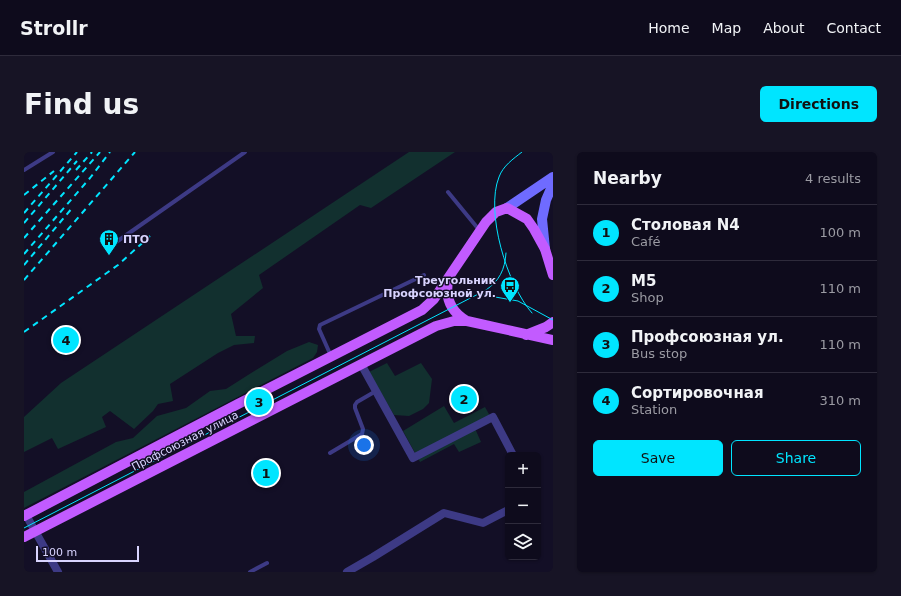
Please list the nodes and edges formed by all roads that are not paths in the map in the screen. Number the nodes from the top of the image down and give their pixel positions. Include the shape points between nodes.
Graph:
1 (54, 152) edge
2 (245, 152) edge
3 (24, 170) edge
4 (553, 176) edge
5 (553, 184) edge
6 (448, 192) dead end
7 (507, 208) junction
8 (480, 232) junction
9 (112, 245) dead end
10 (545, 249) junction
11 (424, 275) dead end
12 (553, 275) edge
13 (448, 281) junction
14 (467, 321) junction
15 (553, 322) edge
16 (526, 335) junction
17 (553, 340) edge
18 (331, 356) junction
19 (361, 364) junction
20 (376, 390) junction
21 (330, 452) dead end
22 (511, 452) edge
23 (505, 511) edge
24 (25, 516) edge
25 (34, 532) junction
26 (24, 537) edge
27 (267, 563) dead end
28 (58, 572) edge
29 (250, 572) edge
30 (348, 572) edge

1 - 3 lane
2 - 9 lane
4 - 7 main road
5 - 10 main road via 542,219
6 - 8 lane
7 - 8 main road, Профсоюзная улица via 496,212
7 - 10 main road via 527,219
8 - 13 main road, Профсоюзная улица
10 - 12 main road
11 - 18 lane via 320,325 319,329
13 - 14 main road via 446,290 451,306 456,315
13 - 18 main road, Профсоюзная улица via 422,310
14 - 16 main road
14 - 19 main road, Профсоюзная улица via 454,321 436,326
15 - 16 main road
16 - 17 main road
18 - 24 main road, Профсоюзная улица
19 - 20 street
19 - 25 main road, Профсоюзная улица
20 - 21 lane via 355,405 363,429 362,434
20 - 22 street via 413,458 493,417
23 - 30 street via 482,522 444,513
24 - 25 street
25 - 26 main road, Профсоюзная улица
25 - 28 street
27 - 29 lane

